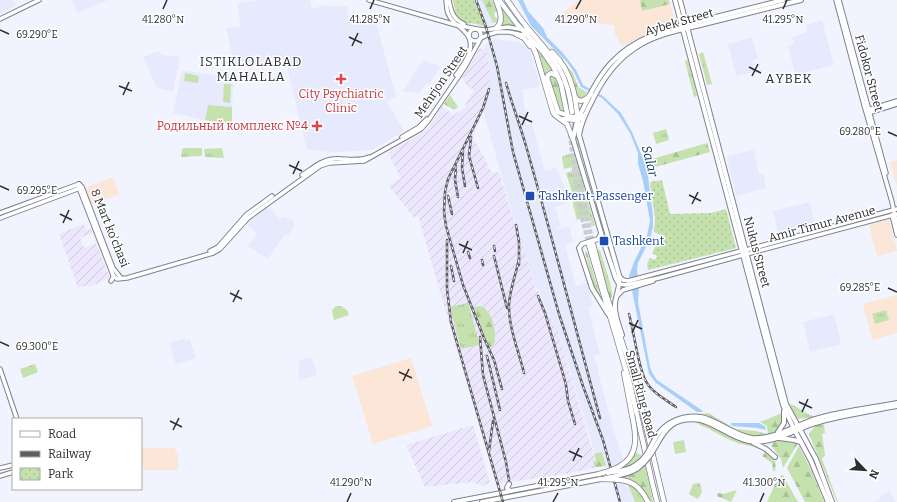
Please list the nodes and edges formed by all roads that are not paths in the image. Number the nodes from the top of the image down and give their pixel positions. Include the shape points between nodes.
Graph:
1 (39, 0) edge
2 (369, 0) edge
3 (446, 0) edge
4 (449, 0) edge
5 (496, 0) edge
6 (499, 0) edge
7 (507, 0) edge
8 (675, 0) edge
9 (680, 0) edge
10 (783, 0) edge
11 (801, 0) edge
12 (838, 0) edge
13 (448, 15) junction
14 (0, 19) edge
15 (443, 21) junction
16 (456, 25) junction
17 (468, 27) junction
18 (684, 27) junction
19 (496, 28) junction
20 (477, 29) junction
21 (522, 30) junction
22 (516, 34) junction
23 (529, 34) junction
24 (536, 37) junction
25 (469, 38) junction
26 (480, 38) junction
27 (545, 51) junction
28 (536, 54) junction
29 (560, 79) junction
30 (573, 91) junction
31 (594, 93) junction
32 (897, 103) edge
33 (868, 111) junction
34 (572, 112) tunnel mouth
35 (567, 113) tunnel mouth
36 (580, 116) junction
37 (561, 118) junction
38 (410, 134) junction
39 (575, 136) junction
40 (80, 187) junction
41 (895, 212) edge
42 (0, 213) edge
43 (0, 218) edge
44 (897, 226) edge
45 (601, 234) junction
46 (897, 236) edge
47 (744, 252) junction
48 (676, 271) junction
49 (113, 275) junction
50 (619, 275) junction
51 (119, 279) junction
52 (111, 281) dead end
53 (641, 281) junction
54 (620, 284) junction
55 (629, 285) junction
56 (616, 296) junction
57 (609, 316) junction
58 (623, 354) junction
59 (0, 369) edge
60 (635, 369) dead end
61 (636, 384) junction
62 (628, 385) junction
63 (897, 403) edge
64 (783, 405) junction
65 (897, 406) edge
66 (791, 415) junction
67 (17, 418) edge
68 (701, 419) junction
69 (811, 422) junction
70 (796, 428) junction
71 (775, 437) junction
72 (750, 441) junction
73 (803, 441) junction
74 (775, 457) dead end
75 (12, 464) edge
76 (0, 468) edge
77 (12, 472) edge
78 (0, 476) edge
79 (600, 477) junction
80 (509, 484) dead end
81 (510, 491) junction
82 (454, 502) edge
83 (482, 502) edge
84 (648, 502) edge
85 (657, 502) edge
86 (664, 502) edge
87 (828, 502) edge
88 (832, 502) edge

1 - 14 main road
2 - 15 main road
3 - 13 main road
4 - 17 main road via 453,16
5 - 19 highway via 501,20
6 - 21 highway
7 - 23 highway
8 - 18 main road, Nukus Street
9 - 18 main road, Nukus Street
10 - 18 main road, Aybek Street
11 - 18 main road, Aybek Street
12 - 33 main road, Fidokor Street
13 - 15 main road
13 - 16 main road
15 - 16 main road
16 - 17 main road
16 - 25 main road via 464,30
17 - 20 main road
18 - 31 main road, Aybek Street via 650,36 626,50 606,70
18 - 47 main road, Nukus Street
19 - 20 main road
19 - 21 main road
20 - 25 main road via 470,32
20 - 26 main road via 481,34
21 - 23 highway
22 - 23 main road
22 - 26 main road via 497,32
22 - 28 highway via 525,39
23 - 24 highway
23 - 27 highway
23 - 28 highway
24 - 27 highway
24 - 30 highway via 562,63
25 - 26 main road via 474,42
25 - 38 main road, Mehrjon Street via 470,51 459,72 426,120
26 - 38 main road, Mehrjon Street via 428,122
27 - 29 highway
27 - 34 highway via 558,65 564,78
28 - 37 highway via 550,106 554,115
29 - 35 highway
29 - 36 highway via 552,73 547,78 557,110 569,117
30 - 31 highway via 580,101
30 - 36 highway
31 - 36 main road, Aybek Street
32 - 33 main road
33 - 41 main road, Fidokor Street
36 - 37 highway via 569,121
36 - 39 highway
36 - 39 main road, Aybek Street
37 - 39 highway
38 - 51 main road, Mehrjon Street via 365,158 333,159 319,164 249,212 213,250
39 - 45 main road
39 - 50 main road
40 - 42 main road
40 - 43 main road
40 - 49 main road, 8 Mart ko'chasi
40 - 51 main road, 8 Mart ko'chasi
41 - 44 main road
41 - 46 main road
41 - 47 main road, Amir Timur Avenue
45 - 54 main road
45 - 57 main road via 598,239 582,244 579,248 592,288
47 - 48 main road, Amir Timur Avenue
47 - 64 main road, Nukus Street
47 - 66 main road, Nukus Street
48 - 53 main road, Amir Timur Avenue
48 - 53 main road, Amir Timur Avenue via 659,278
49 - 51 main road, 8 Mart ko'chasi
49 - 52 main road
50 - 54 main road
50 - 55 main road
53 - 55 main road, Amir Timur Avenue
53 - 55 main road, Amir Timur Avenue
54 - 55 main road, Amir Timur Avenue
54 - 56 main road
55 - 56 main road, Amir Timur Avenue
56 - 58 main road via 615,311
57 - 58 highway, Small Ring Road
57 - 58 highway, Small Ring Road via 591,244
58 - 61 highway, Small Ring Road
58 - 62 highway, Small Ring Road
59 - 67 main road
60 - 61 highway
61 - 62 highway
61 - 86 highway, Small Ring Road
62 - 79 highway, bridge via 636,437 632,453 623,465
62 - 85 highway, Small Ring Road
63 - 69 main road via 824,417
64 - 70 main road, Nukus Street
64 - 71 main road via 784,424
65 - 69 main road
66 - 69 main road via 800,421
66 - 70 main road, Nukus Street
68 - 71 main road via 710,420 745,436
68 - 72 main road
68 - 79 main road, bridge via 688,417 672,422 660,432 638,464
69 - 70 main road
69 - 73 main road via 804,431
70 - 71 main road
70 - 73 main road, Nukus Street
71 - 72 main road via 762,442
71 - 73 main road
72 - 74 main road
73 - 87 main road, Nukus Street
73 - 88 main road, Nukus Street via 816,459
75 - 76 main road
77 - 78 main road
79 - 81 main road
79 - 83 main road
79 - 84 highway, bridge via 633,483
80 - 81 main road via 507,488
81 - 82 main road

